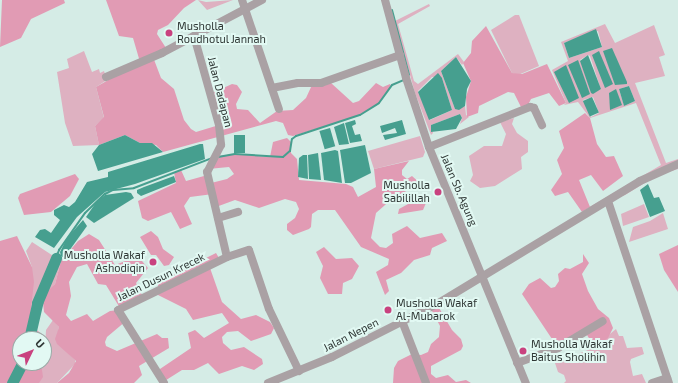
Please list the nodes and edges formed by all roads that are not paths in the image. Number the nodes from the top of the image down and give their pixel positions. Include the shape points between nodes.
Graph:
1 (242, 0) edge
2 (262, 0) edge
3 (385, 0) edge
4 (245, 9) junction
5 (194, 36) junction
6 (400, 55) junction
7 (106, 77) dead end
8 (272, 88) junction
9 (279, 109) dead end
10 (542, 125) dead end
11 (429, 147) junction
12 (678, 164) edge
13 (608, 201) junction
14 (238, 212) dead end
15 (218, 218) junction
16 (227, 257) junction
17 (482, 277) junction
18 (402, 321) junction
19 (604, 321) dead end
20 (518, 363) junction
21 (299, 371) junction
22 (668, 380) edge
23 (164, 383) edge
24 (268, 383) edge
25 (426, 383) edge
26 (526, 383) edge
27 (652, 383) edge

1 - 4 street
2 - 4 street
3 - 6 street, Jalan Sb. Agung
4 - 5 street
4 - 8 street
5 - 7 street
5 - 15 street, Jalan Dadapan via 219,126 221,145 207,172
6 - 8 street via 321,82
6 - 11 street, Jalan Sb. Agung
8 - 9 street
10 - 11 street via 534,108 530,107
11 - 17 street, Jalan Sb. Agung
12 - 13 street, Jalan Nepen via 653,174
13 - 17 street, Jalan Nepen
13 - 22 street
14 - 15 street
15 - 16 street, Jalan Dadapan
16 - 21 street via 247,249 269,310
16 - 23 street, Jalan Dusun Krecek via 118,310
17 - 18 street, Jalan Nepen
17 - 20 street, Jalan Sb. Agung
18 - 21 street, Jalan Nepen
18 - 25 street
19 - 20 street via 558,348
20 - 26 street, Jalan Sb. Agung
21 - 24 street, Jalan Nepen
22 - 27 street

